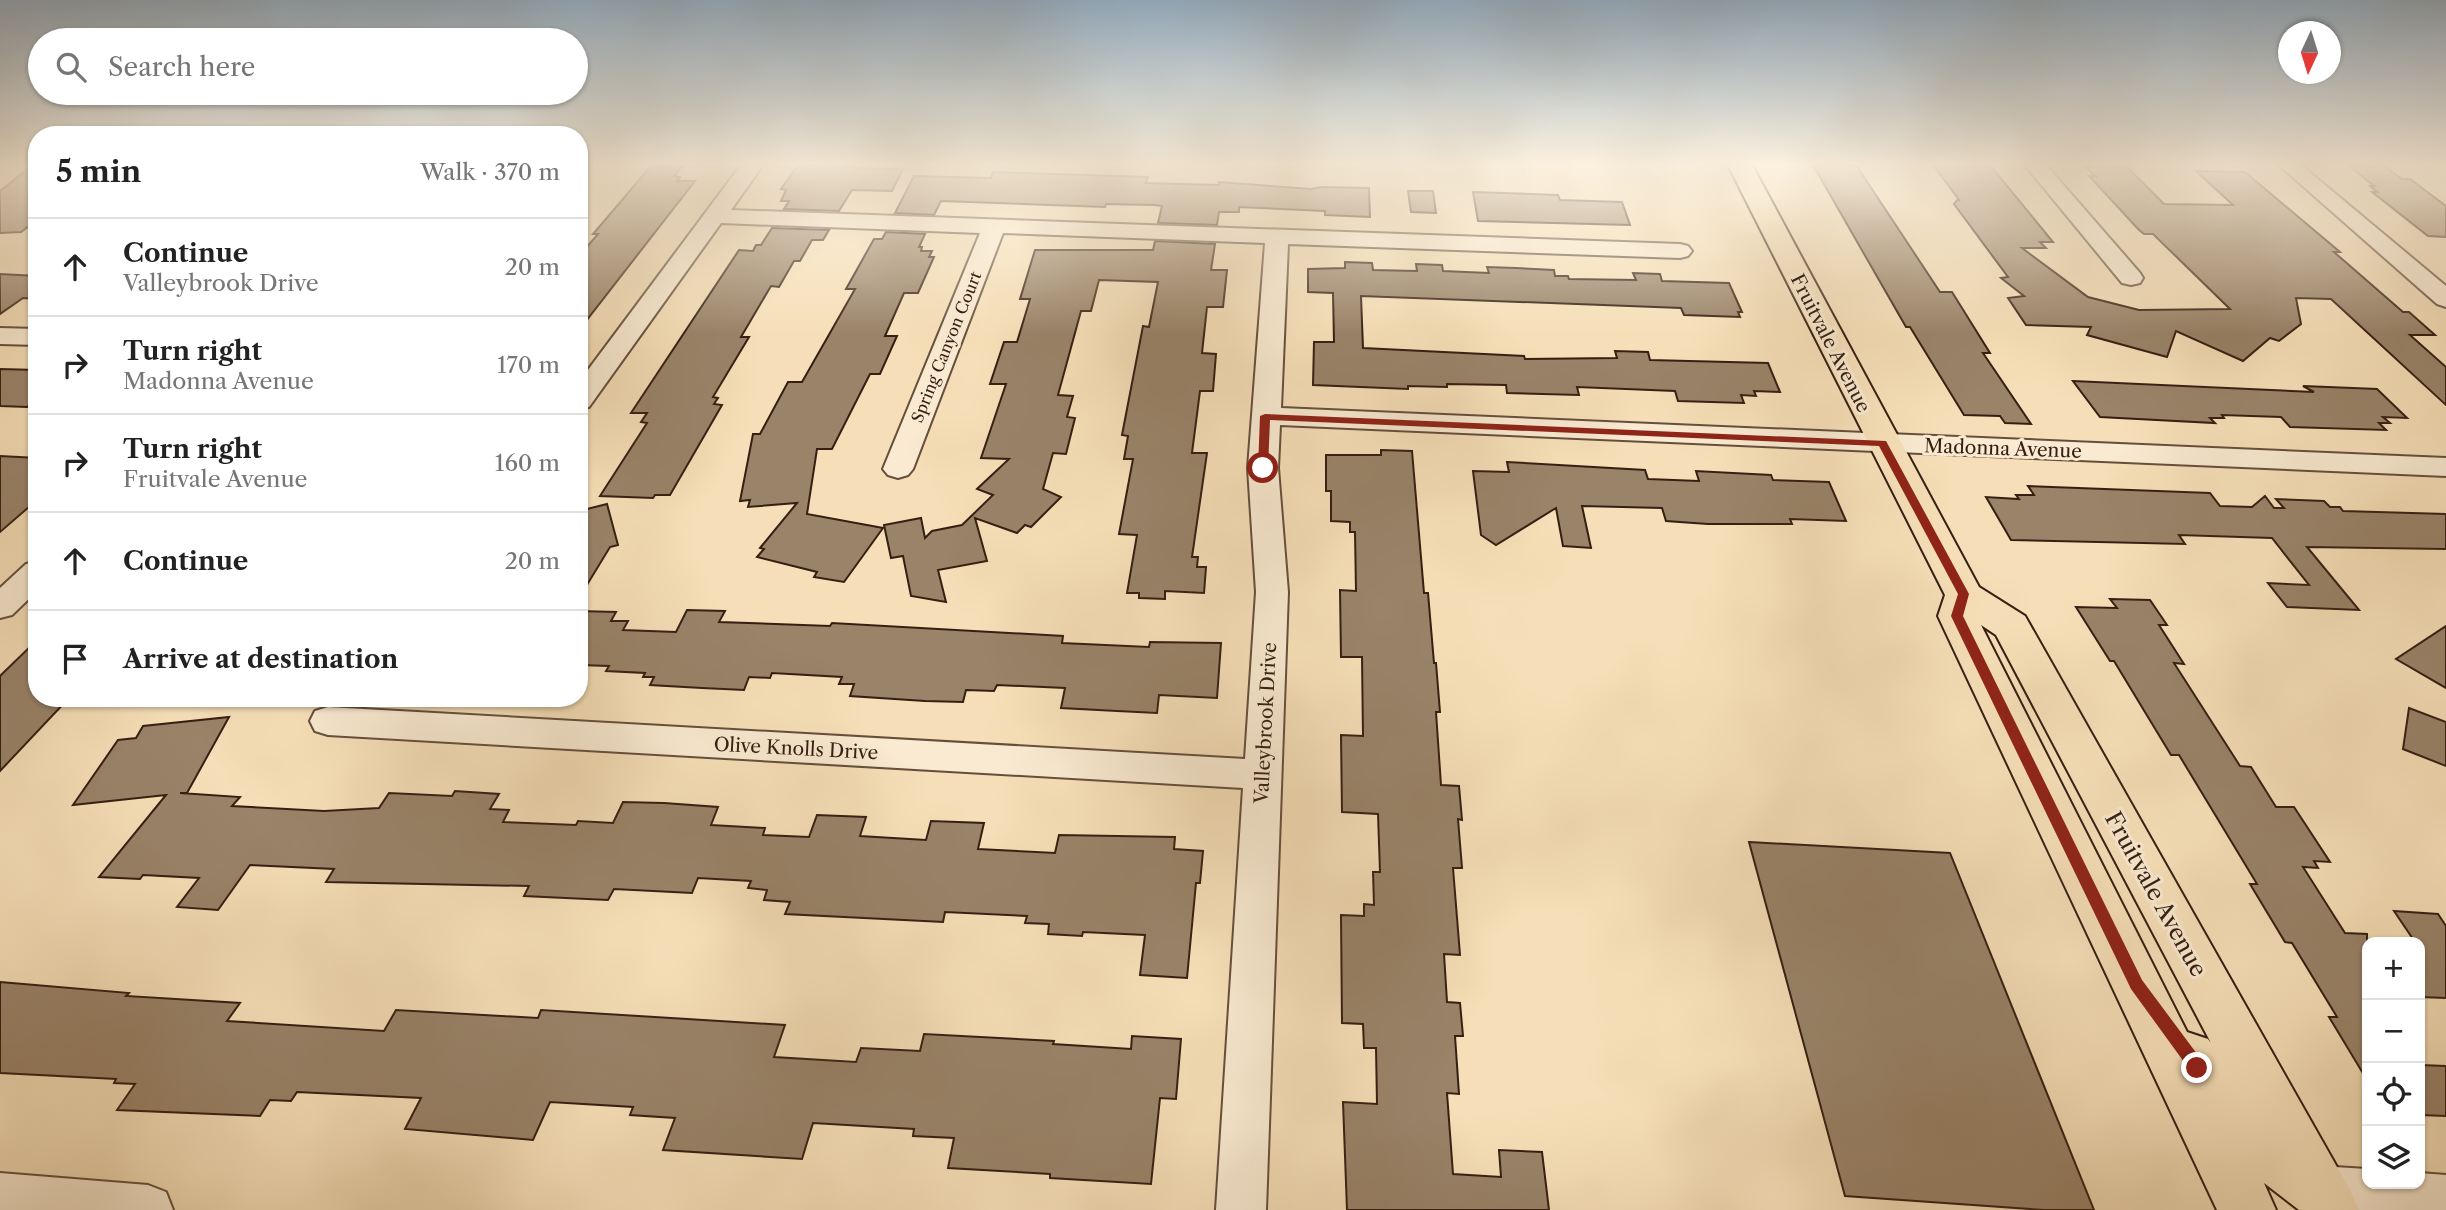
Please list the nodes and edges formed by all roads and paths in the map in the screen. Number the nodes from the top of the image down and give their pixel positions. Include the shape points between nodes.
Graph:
1 (710, 221) edge
2 (867, 221) edge
3 (1769, 221) edge
4 (2083, 221) edge
5 (2356, 221) edge
6 (994, 226) junction
7 (1277, 236) junction
8 (1680, 251) dead end
9 (2131, 278) dead end
10 (2446, 299) edge
11 (0, 336) edge
12 (28, 337) edge
13 (588, 389) edge
14 (1265, 416) junction
15 (1883, 443) junction
16 (2446, 467) edge
17 (898, 469) dead end
18 (28, 581) edge
19 (1964, 594) junction
20 (0, 607) edge
21 (328, 721) dead end
22 (1263, 775) junction
23 (2136, 984) junction
24 (0, 1198) edge
25 (2324, 1200) edge
26 (2446, 1200) edge
27 (148, 1210) edge
28 (1241, 1210) edge
29 (2247, 1210) edge

1 - 13 street
2 - 6 street
3 - 15 main road, Fruitvale Avenue
4 - 9 street
5 - 10 street
6 - 7 street
6 - 17 street, Spring Canyon Court
7 - 8 street
7 - 14 street, Valleybrook Drive
11 - 12 street
14 - 15 street, Madonna Avenue
14 - 22 street, Valleybrook Drive via 1263,468 1272,592
15 - 16 street, Madonna Avenue
15 - 19 main road, Fruitvale Avenue
18 - 20 street
19 - 23 main road via 1957,616
19 - 25 main road, Fruitvale Avenue via 2011,626
21 - 22 street, Olive Knolls Drive
22 - 28 street, Valleybrook Drive
23 - 25 main road via 2264,1149
23 - 29 main road
24 - 27 street
25 - 26 street

